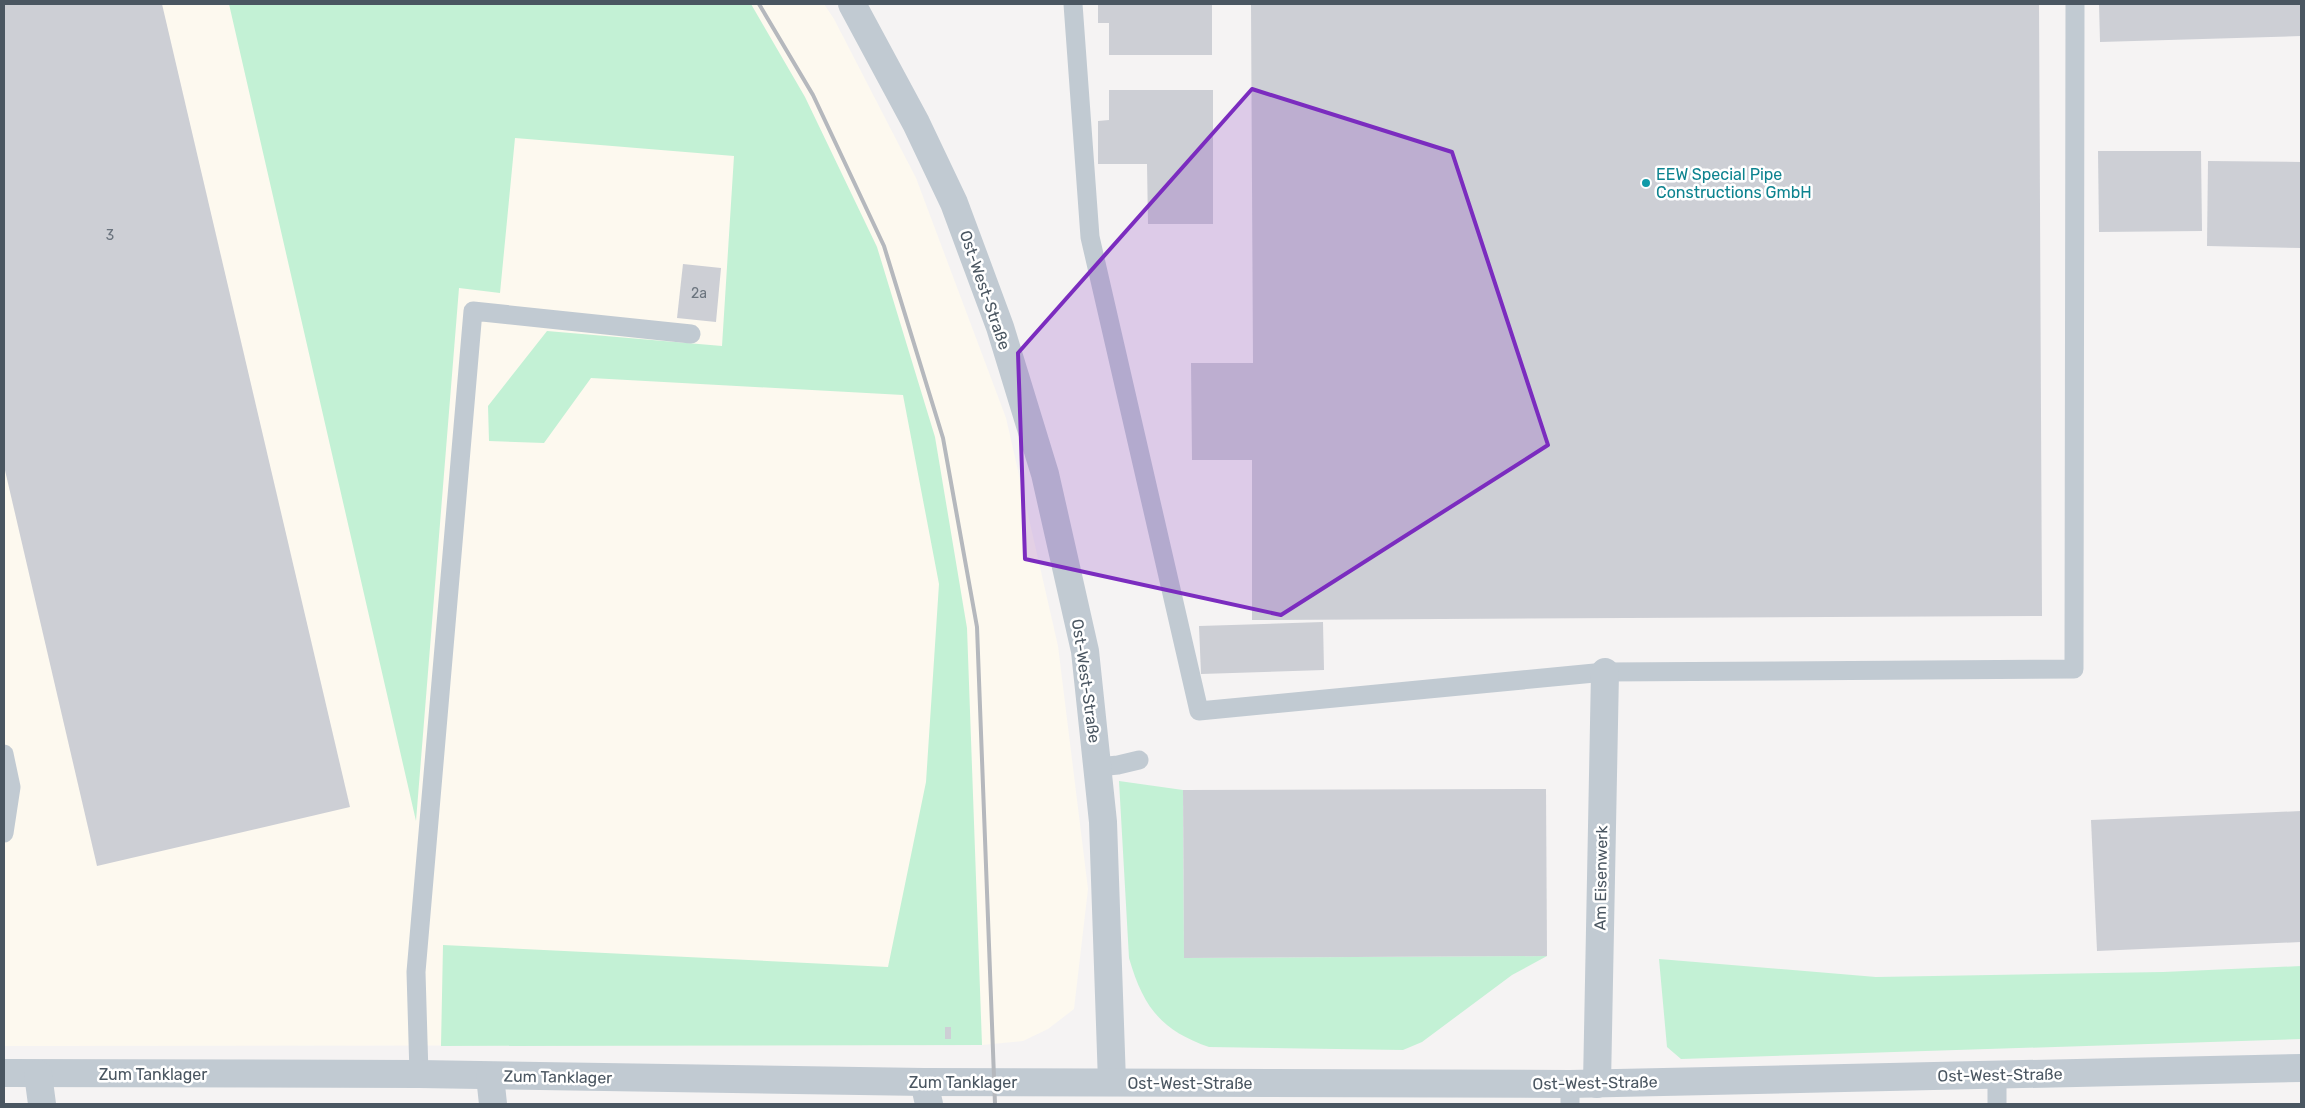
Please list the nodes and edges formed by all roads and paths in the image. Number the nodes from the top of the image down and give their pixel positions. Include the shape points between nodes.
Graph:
1 (852, 4) edge
2 (1073, 4) edge
3 (2075, 4) edge
4 (691, 334) dead end
5 (1605, 672) junction
6 (4, 754) edge
7 (1139, 760) dead end
8 (1098, 767) junction
9 (4, 832) edge
10 (2301, 1068) edge
11 (4, 1073) edge
12 (38, 1074) junction
13 (418, 1074) junction
14 (1997, 1075) junction
15 (490, 1076) junction
16 (1112, 1082) junction
17 (1597, 1084) junction
18 (926, 1093) edge
19 (1570, 1094) edge
20 (42, 1104) edge
21 (493, 1104) edge
22 (1997, 1104) edge

1 - 8 street, Ost-West-Straße via 916,123 954,203 1000,327 1045,474 1073,594 1085,651
2 - 5 lane via 1090,236 1199,712
3 - 5 lane via 2074,669
4 - 13 lane via 473,311 416,972
5 - 17 street, Am Eisenwerk
6 - 9 lane via 11,787
7 - 8 lane
8 - 16 street, Ost-West-Straße via 1104,822
10 - 14 street, Ost-West-Straße
11 - 12 street, Zum Tanklager
12 - 13 street, Zum Tanklager
12 - 20 street
13 - 15 street, Zum Tanklager
14 - 17 street, Ost-West-Straße
14 - 22 lane
15 - 18 street, Zum Tanklager
15 - 21 street
16 - 18 street, Zum Tanklager
16 - 19 street, Ost-West-Straße
17 - 19 street, Ost-West-Straße

